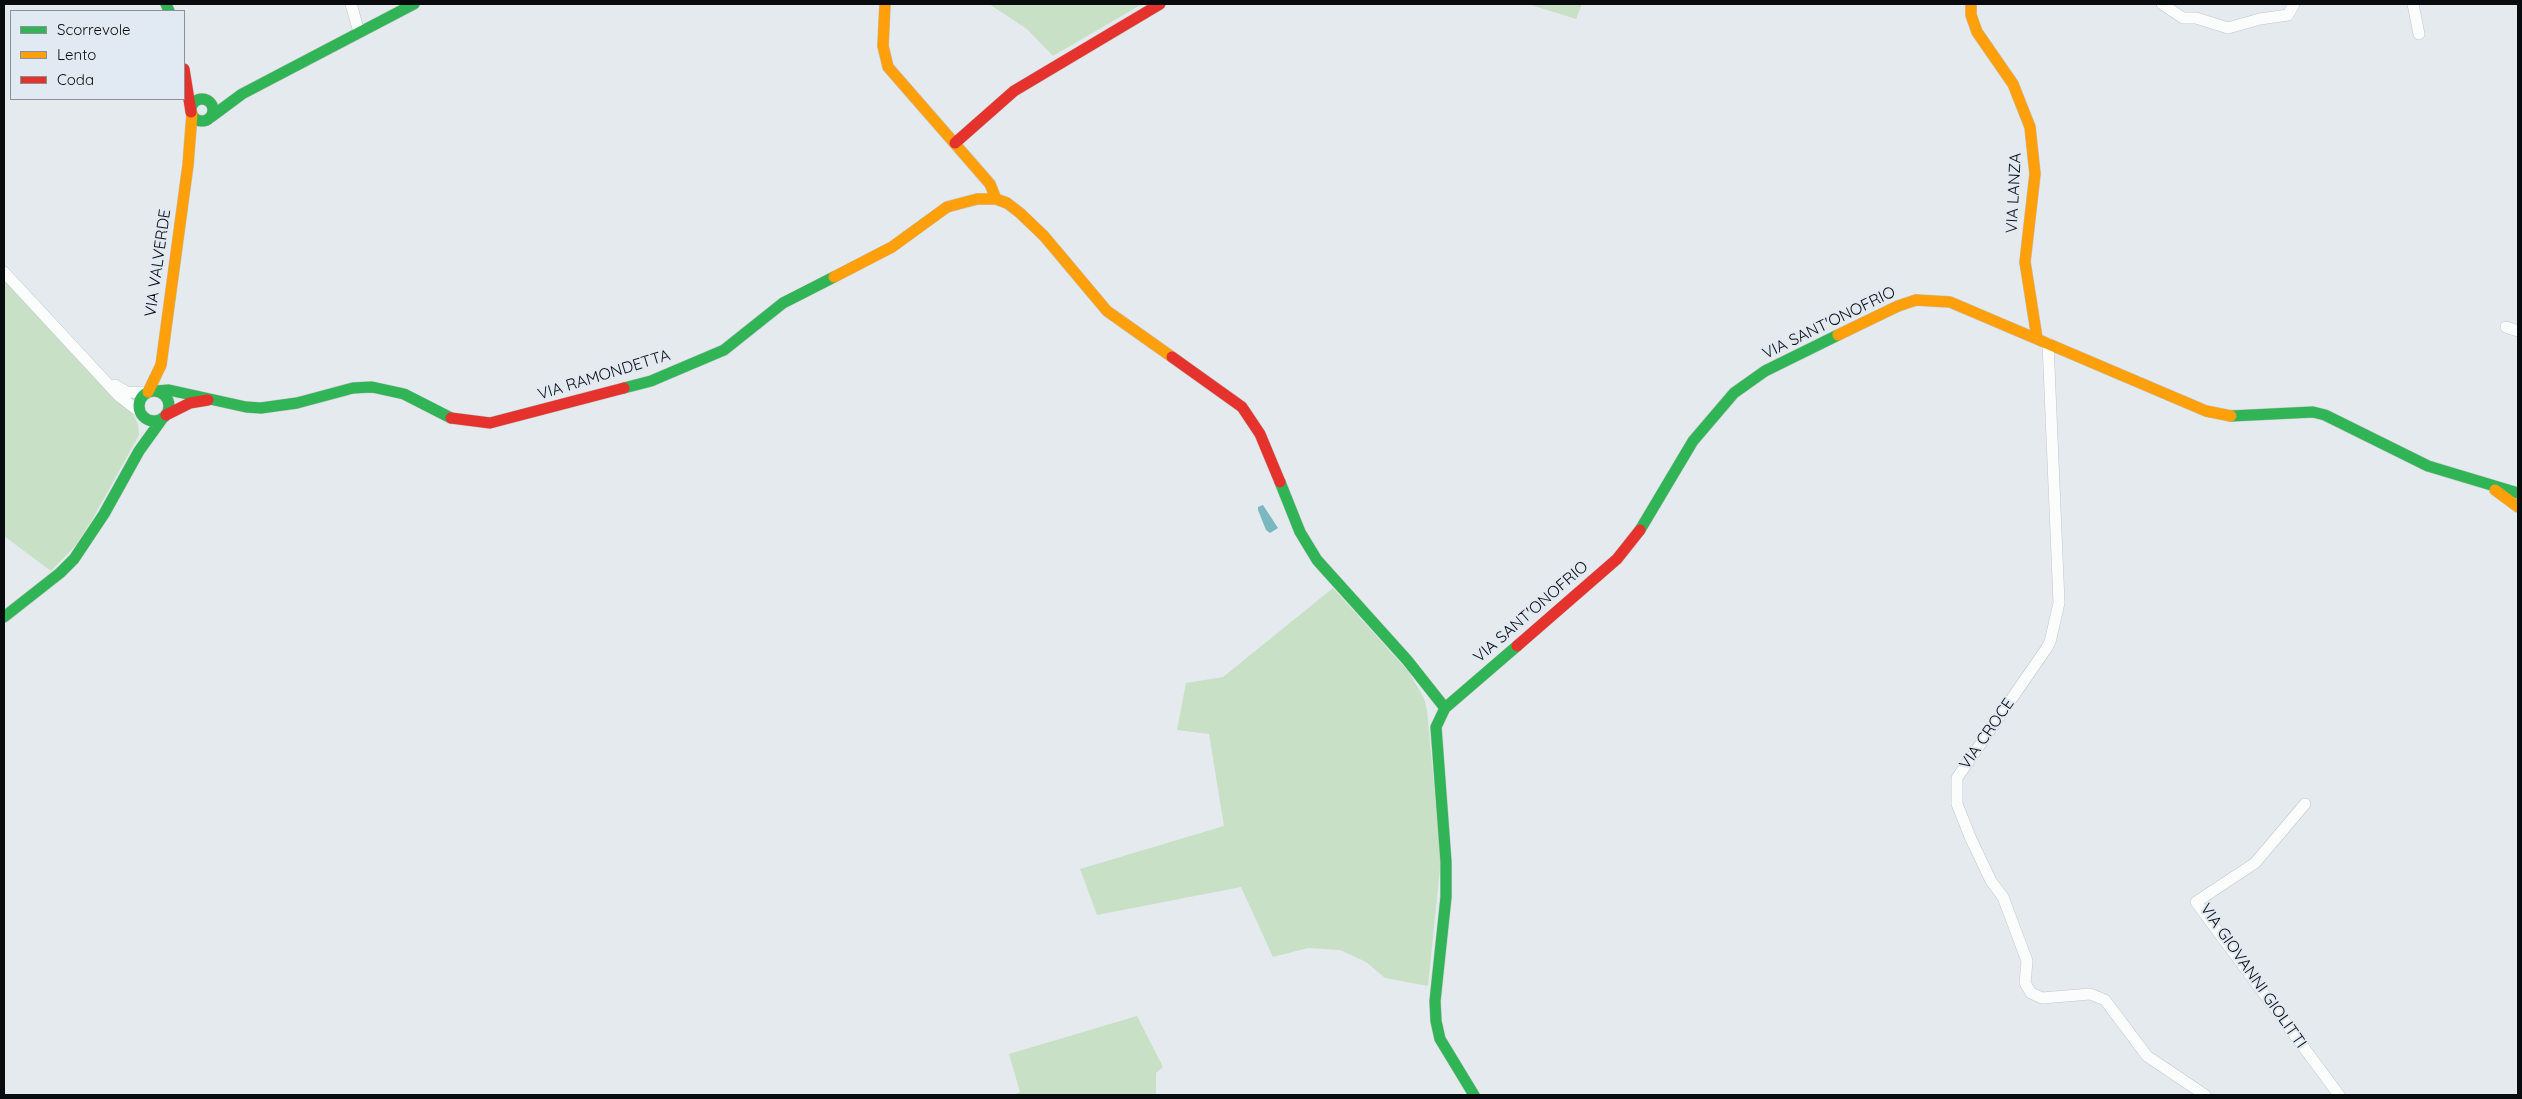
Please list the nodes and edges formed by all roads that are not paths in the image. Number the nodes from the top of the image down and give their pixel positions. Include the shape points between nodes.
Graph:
1 (351, 4) edge
2 (414, 4) edge
3 (885, 4) edge
4 (1160, 4) edge
5 (1971, 4) edge
6 (2162, 4) edge
7 (2294, 4) edge
8 (2413, 4) edge
9 (359, 32) junction
10 (2419, 34) dead end
11 (185, 66) edge
12 (185, 74) edge
13 (242, 94) junction
14 (207, 100) junction
15 (192, 113) junction
16 (210, 119) junction
17 (955, 143) junction
18 (188, 166) junction
19 (996, 199) junction
20 (4, 272) edge
21 (2506, 327) dead end
22 (2518, 331) edge
23 (2042, 340) junction
24 (103, 377) junction
25 (156, 394) junction
26 (217, 399) junction
27 (141, 414) junction
28 (164, 417) junction
29 (139, 451) junction
30 (2487, 485) junction
31 (2518, 486) edge
32 (2504, 488) junction
33 (2518, 493) edge
34 (2518, 507) edge
35 (4, 617) edge
36 (1445, 708) junction
37 (2305, 804) dead end
38 (2200, 1094) edge
39 (1474, 1095) edge
40 (2339, 1095) edge

1 - 9 street
2 - 9 main road
3 - 17 main road via 883,46 888,68
4 - 17 main road via 1014,91
5 - 23 main road, VIA LANZA via 1977,32 2013,84 2030,126 2035,174 2026,262 2028,290
6 - 7 street via 2183,18 2200,19 2228,28 2288,15
8 - 10 street
9 - 13 main road
11 - 14 main road via 194,88
12 - 15 main road
13 - 14 main road
13 - 16 main road
14 - 15 main road via 197,100
14 - 16 main road via 214,109
15 - 16 main road via 200,122
15 - 18 main road
16 - 18 main road via 199,134
17 - 19 main road via 990,184
18 - 25 main road, VIA VALVERDE
19 - 26 main road, VIA RAMONDETTA via 977,199 947,207 892,248 783,304 724,350 650,381 512,419 490,423 458,420 404,394 372,387 270,407 246,407
19 - 36 main road via 1020,213 1044,236 1107,311 1242,407 1260,434 1300,532 1317,560 1407,660
20 - 24 street
21 - 22 street
23 - 30 main road, VIA SANT'ONOFRIO via 2206,411 2237,417 2313,412 2325,415 2419,462
23 - 36 main road, VIA SANT'ONOFRIO via 1950,302 1916,300 1765,371 1734,393 1712,416 1641,529 1618,559
23 - 38 street, VIA CROCE via 2059,603 2046,649 1957,778 1957,804 1991,881 2003,897 2027,961 2025,983 2031,993 2042,998 2090,994 2106,1000 2147,1056
24 - 25 street via 127,392
24 - 27 street
25 - 26 main road, VIA RAMONDETTA
25 - 27 main road via 139,404
25 - 28 main road
26 - 28 main road via 190,403
27 - 28 main road via 151,421
27 - 29 main road via 143,436
28 - 29 main road
29 - 35 main road via 74,559
30 - 32 main road
30 - 34 main road
31 - 32 main road
32 - 33 main road
36 - 39 main road via 1436,727 1446,896 1435,1001 1436,1021 1440,1039
37 - 40 street, VIA GIOVANNI GIOLITTI via 2255,863 2196,902

